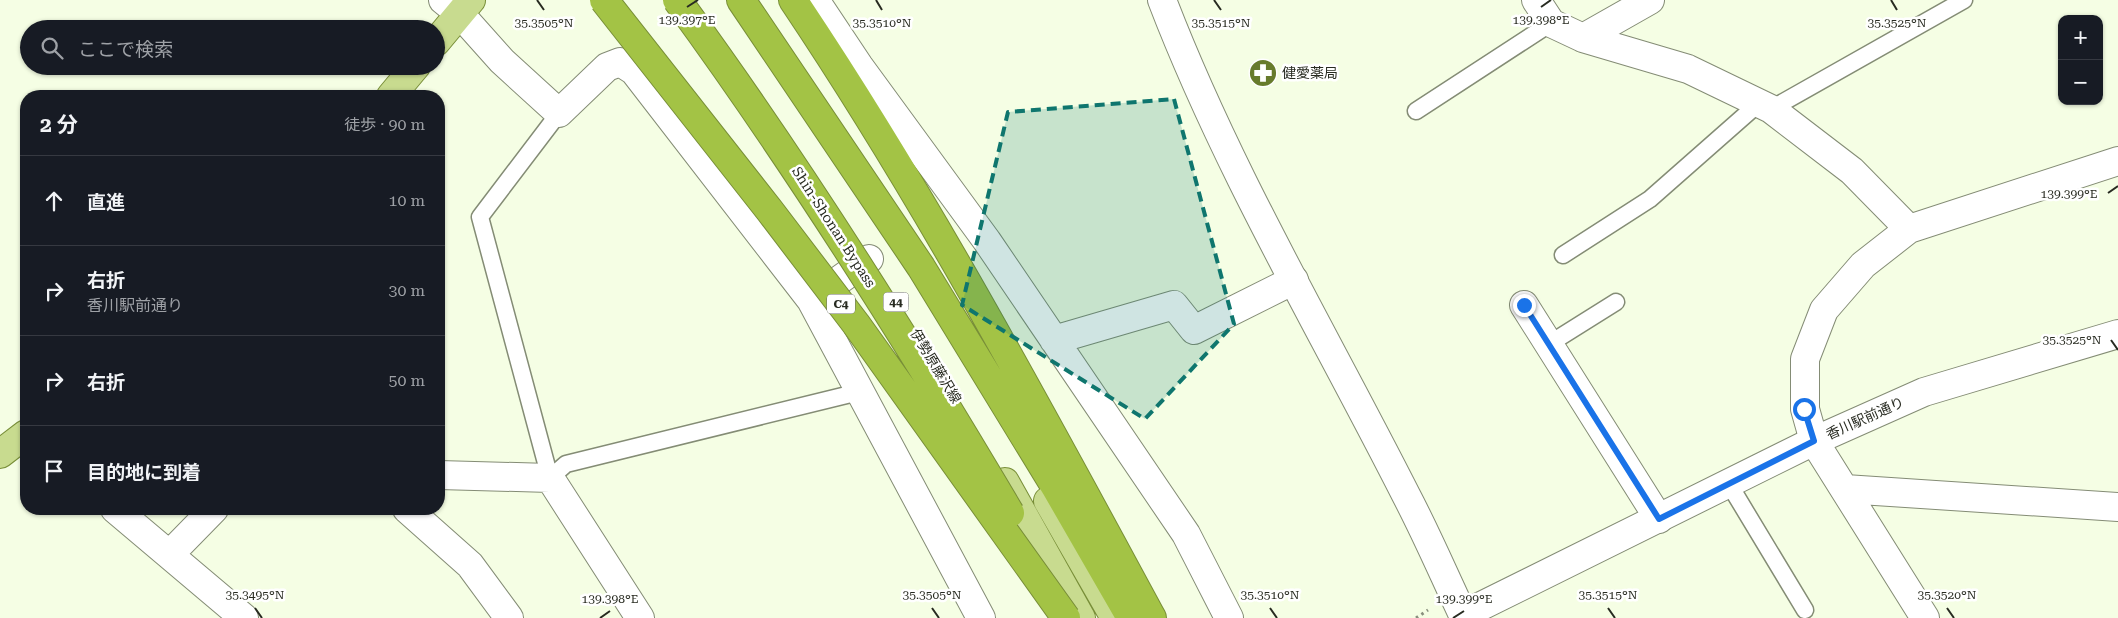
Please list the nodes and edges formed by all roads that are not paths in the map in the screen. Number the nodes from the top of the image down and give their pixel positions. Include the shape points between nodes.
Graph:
1 (604, 0) edge
2 (677, 0) edge
3 (690, 0) edge
4 (729, 0) edge
5 (741, 0) edge
6 (793, 0) edge
7 (815, 0) edge
8 (1162, 0) edge
9 (1536, 0) edge
10 (1650, 0) edge
11 (1964, 0) edge
12 (458, 5) edge
13 (1551, 23) junction
14 (445, 27) edge
15 (1583, 38) junction
16 (408, 75) edge
17 (396, 90) edge
18 (1765, 106) junction
19 (1416, 111) dead end
20 (559, 114) junction
21 (2118, 161) edge
22 (1909, 229) junction
23 (1563, 254) dead end
24 (869, 259) junction
25 (1294, 280) junction
26 (811, 300) junction
27 (1616, 302) dead end
28 (1524, 305) dead end
29 (2118, 334) edge
30 (1054, 340) junction
31 (1549, 344) junction
32 (858, 392) junction
33 (20, 439) edge
34 (1814, 441) junction
35 (0, 454) edge
36 (445, 475) edge
37 (550, 478) junction
38 (1729, 484) junction
39 (1845, 489) junction
40 (2118, 507) edge
41 (122, 515) edge
42 (208, 515) edge
43 (414, 515) edge
44 (1659, 519) junction
45 (170, 554) junction
46 (1805, 610) dead end
47 (1464, 616) edge
48 (244, 618) edge
49 (509, 618) edge
50 (640, 618) edge
51 (981, 618) edge
52 (1066, 618) edge
53 (1071, 618) edge
54 (1081, 618) edge
55 (1115, 618) edge
56 (1131, 618) edge
57 (1152, 618) edge
58 (1229, 618) edge
59 (1925, 618) edge

1 - 52 highway, C4, bridge via 856,324
2 - 53 highway, Shin-Shonan Bypass / C4, bridge via 874,286
3 - 24 main road, 伊勢原藤沢線 / 44
4 - 55 main road, 伊勢原藤沢線 / 44 via 911,273
5 - 56 highway via 921,267
6 - 57 highway via 932,220
7 - 30 street
8 - 25 street via 1230,158
9 - 13 street
10 - 15 street
11 - 18 lane
12 - 14 main road
12 - 20 street via 502,61
13 - 15 street
13 - 19 lane
15 - 18 street via 1688,69
16 - 17 main road
18 - 22 street via 1852,171
18 - 23 lane via 1650,199
20 - 26 street via 607,67 620,62 634,72
20 - 37 lane via 480,217
21 - 22 street
22 - 34 street via 1864,265 1824,310 1805,359 1804,409
24 - 26 street
24 - 54 main road, 伊勢原藤沢線 / 44 via 943,375
25 - 30 street via 1194,330 1174,305
25 - 47 street via 1407,497
26 - 32 street
27 - 31 lane
28 - 31 street
29 - 34 street, 香川駅前通り via 1924,392
30 - 58 street via 1186,534
31 - 44 street
32 - 37 lane via 566,464
32 - 51 street
33 - 35 main road
34 - 38 street, 香川駅前通り
34 - 39 street
36 - 37 street
37 - 50 street
38 - 44 street, 香川駅前通り
38 - 46 lane
39 - 40 street
39 - 59 street
41 - 45 street
42 - 45 street
43 - 49 street via 470,565
44 - 47 street, 香川駅前通り
45 - 48 street

